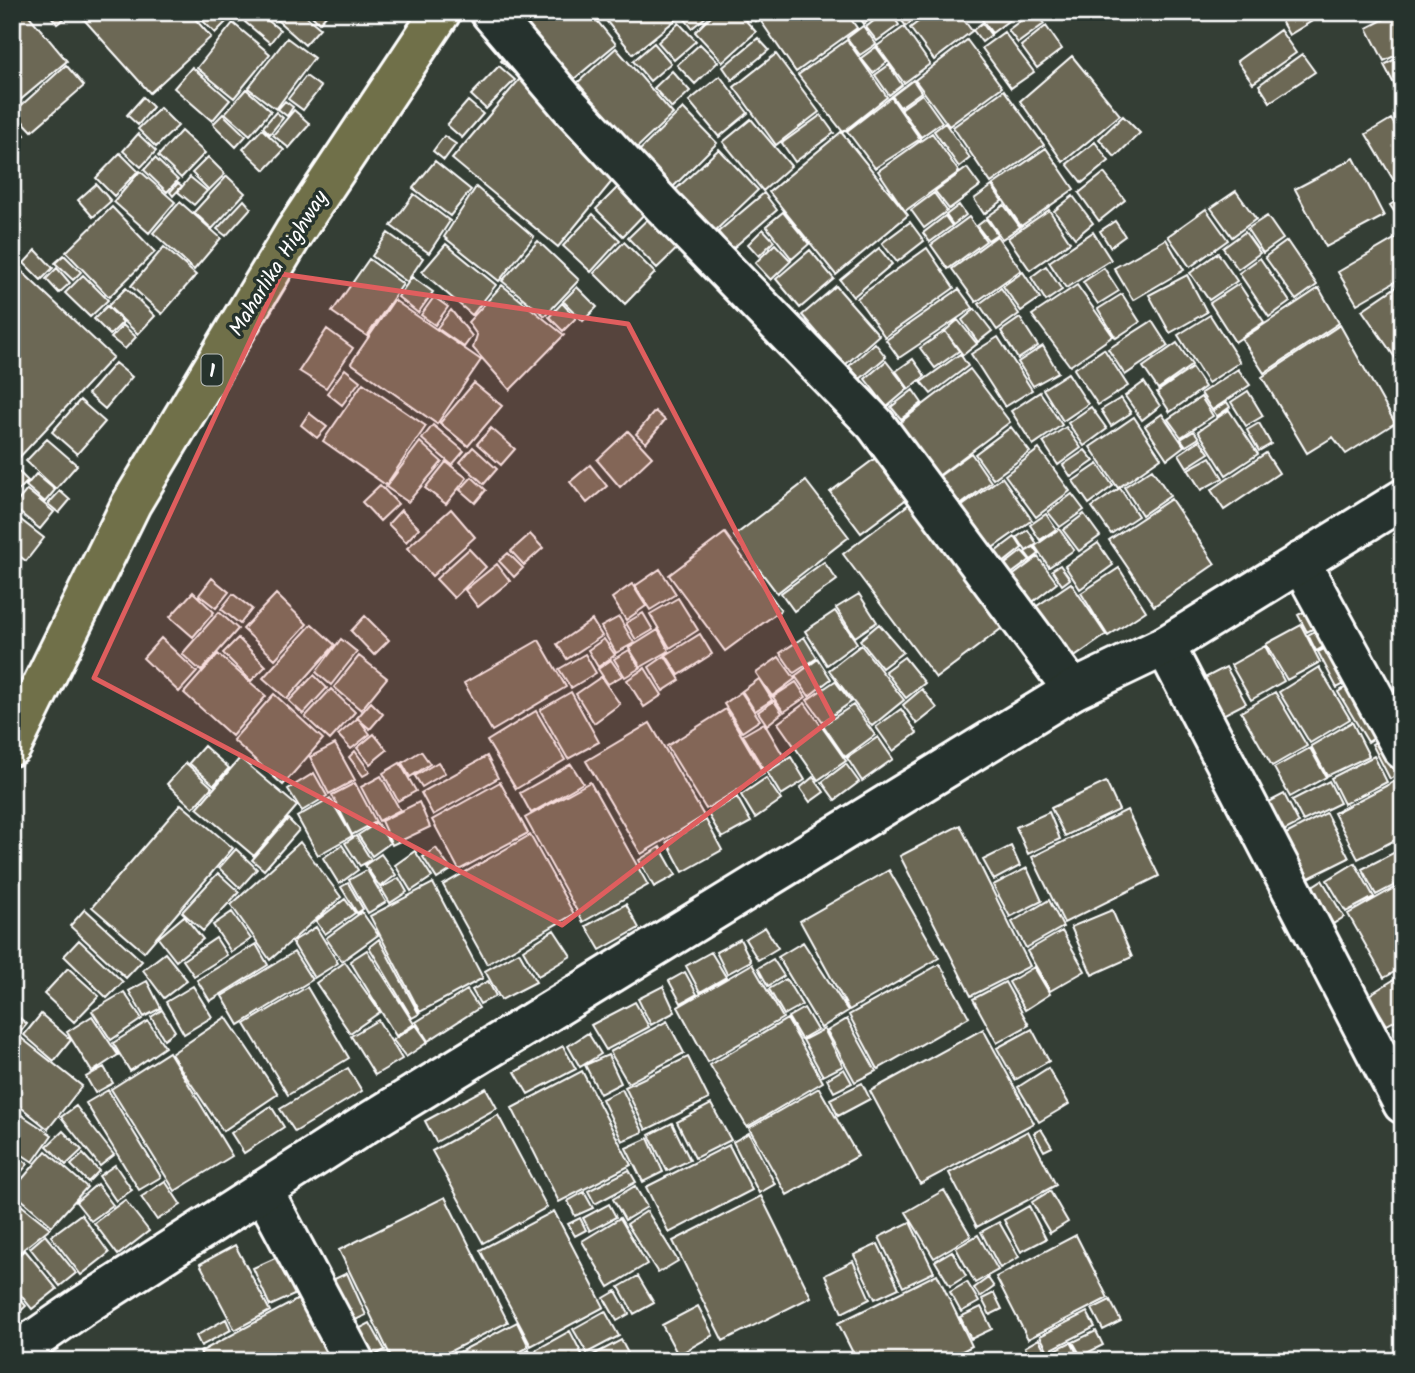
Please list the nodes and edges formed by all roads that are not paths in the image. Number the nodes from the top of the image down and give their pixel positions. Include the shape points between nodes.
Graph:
1 (441, 12) edge
2 (490, 12) edge
3 (1403, 499) edge
4 (1300, 562) junction
5 (1165, 646) junction
6 (1073, 690) junction
7 (12, 746) edge
8 (1403, 750) edge
9 (1403, 1104) edge
10 (263, 1190) junction
11 (12, 1355) edge
12 (354, 1361) edge

1 - 7 highway, Maharlika Highway / 1 via 294,233 131,504
2 - 6 street via 663,206 875,424
3 - 4 street
4 - 5 street
4 - 8 street
5 - 6 street
5 - 9 street
6 - 10 street
10 - 11 street
10 - 12 street

